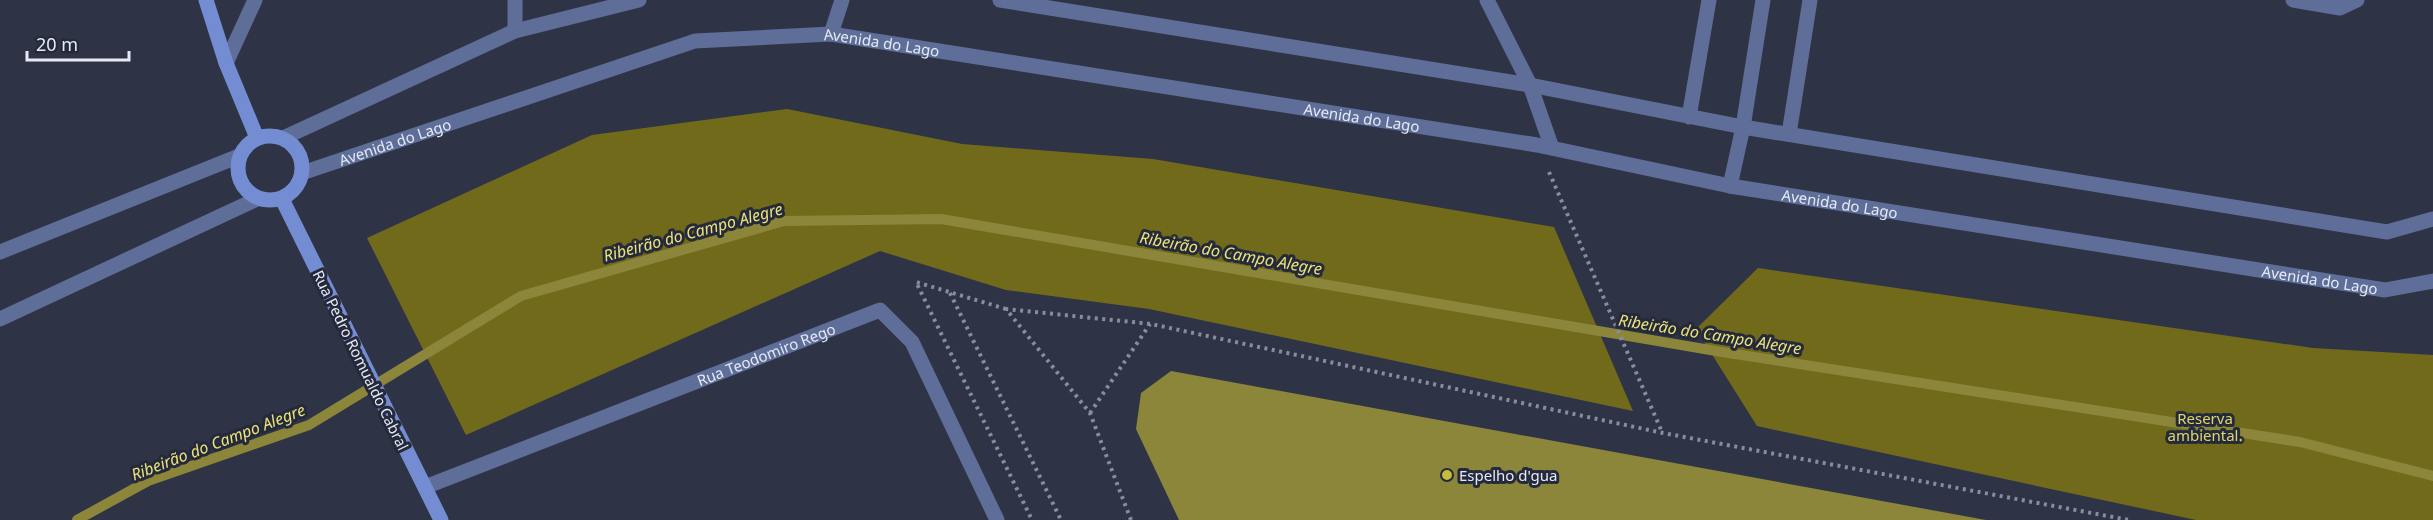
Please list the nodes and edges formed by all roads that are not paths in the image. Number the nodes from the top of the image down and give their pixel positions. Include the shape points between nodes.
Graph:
1 (206, 0) edge
2 (255, 0) edge
3 (515, 0) edge
4 (639, 0) edge
5 (842, 0) edge
6 (1000, 0) edge
7 (1487, 0) edge
8 (1709, 0) edge
9 (1763, 0) edge
10 (1810, 0) edge
11 (2294, 0) edge
12 (2356, 0) edge
13 (515, 31) junction
14 (831, 34) junction
15 (226, 63) junction
16 (1530, 85) junction
17 (1689, 117) junction
18 (1743, 127) junction
19 (1789, 134) junction
20 (257, 138) junction
21 (283, 138) junction
22 (1544, 147) junction
23 (239, 156) junction
24 (302, 173) junction
25 (1730, 186) junction
26 (257, 199) junction
27 (282, 199) junction
28 (2433, 219) edge
29 (0, 252) edge
30 (2433, 281) edge
31 (0, 319) edge
32 (424, 487) junction
33 (441, 520) edge
34 (997, 520) edge

1 - 15 street
2 - 15 street
3 - 13 street
4 - 13 street
5 - 14 street
6 - 16 street
7 - 16 street
8 - 17 street
9 - 18 street
10 - 19 street
11 - 12 street via 2340,8
13 - 21 street
14 - 22 street, Avenida do Lago
14 - 24 street, Avenida do Lago via 695,41
15 - 20 street
16 - 17 street
16 - 22 street
17 - 18 street
18 - 19 street
18 - 25 street
19 - 28 street via 2387,232
20 - 21 street
20 - 23 street
21 - 24 street via 300,156
22 - 25 street, Avenida do Lago
23 - 26 street via 239,181
23 - 29 street
24 - 27 street via 293,192
25 - 30 street, Avenida do Lago via 2385,290
26 - 27 street
26 - 31 street
27 - 32 street, Rua Pedro Romualdo Cabral
32 - 33 street, Rua Pedro Romualdo Cabral
32 - 34 street, Rua Teodomiro Rego via 880,310 912,342

